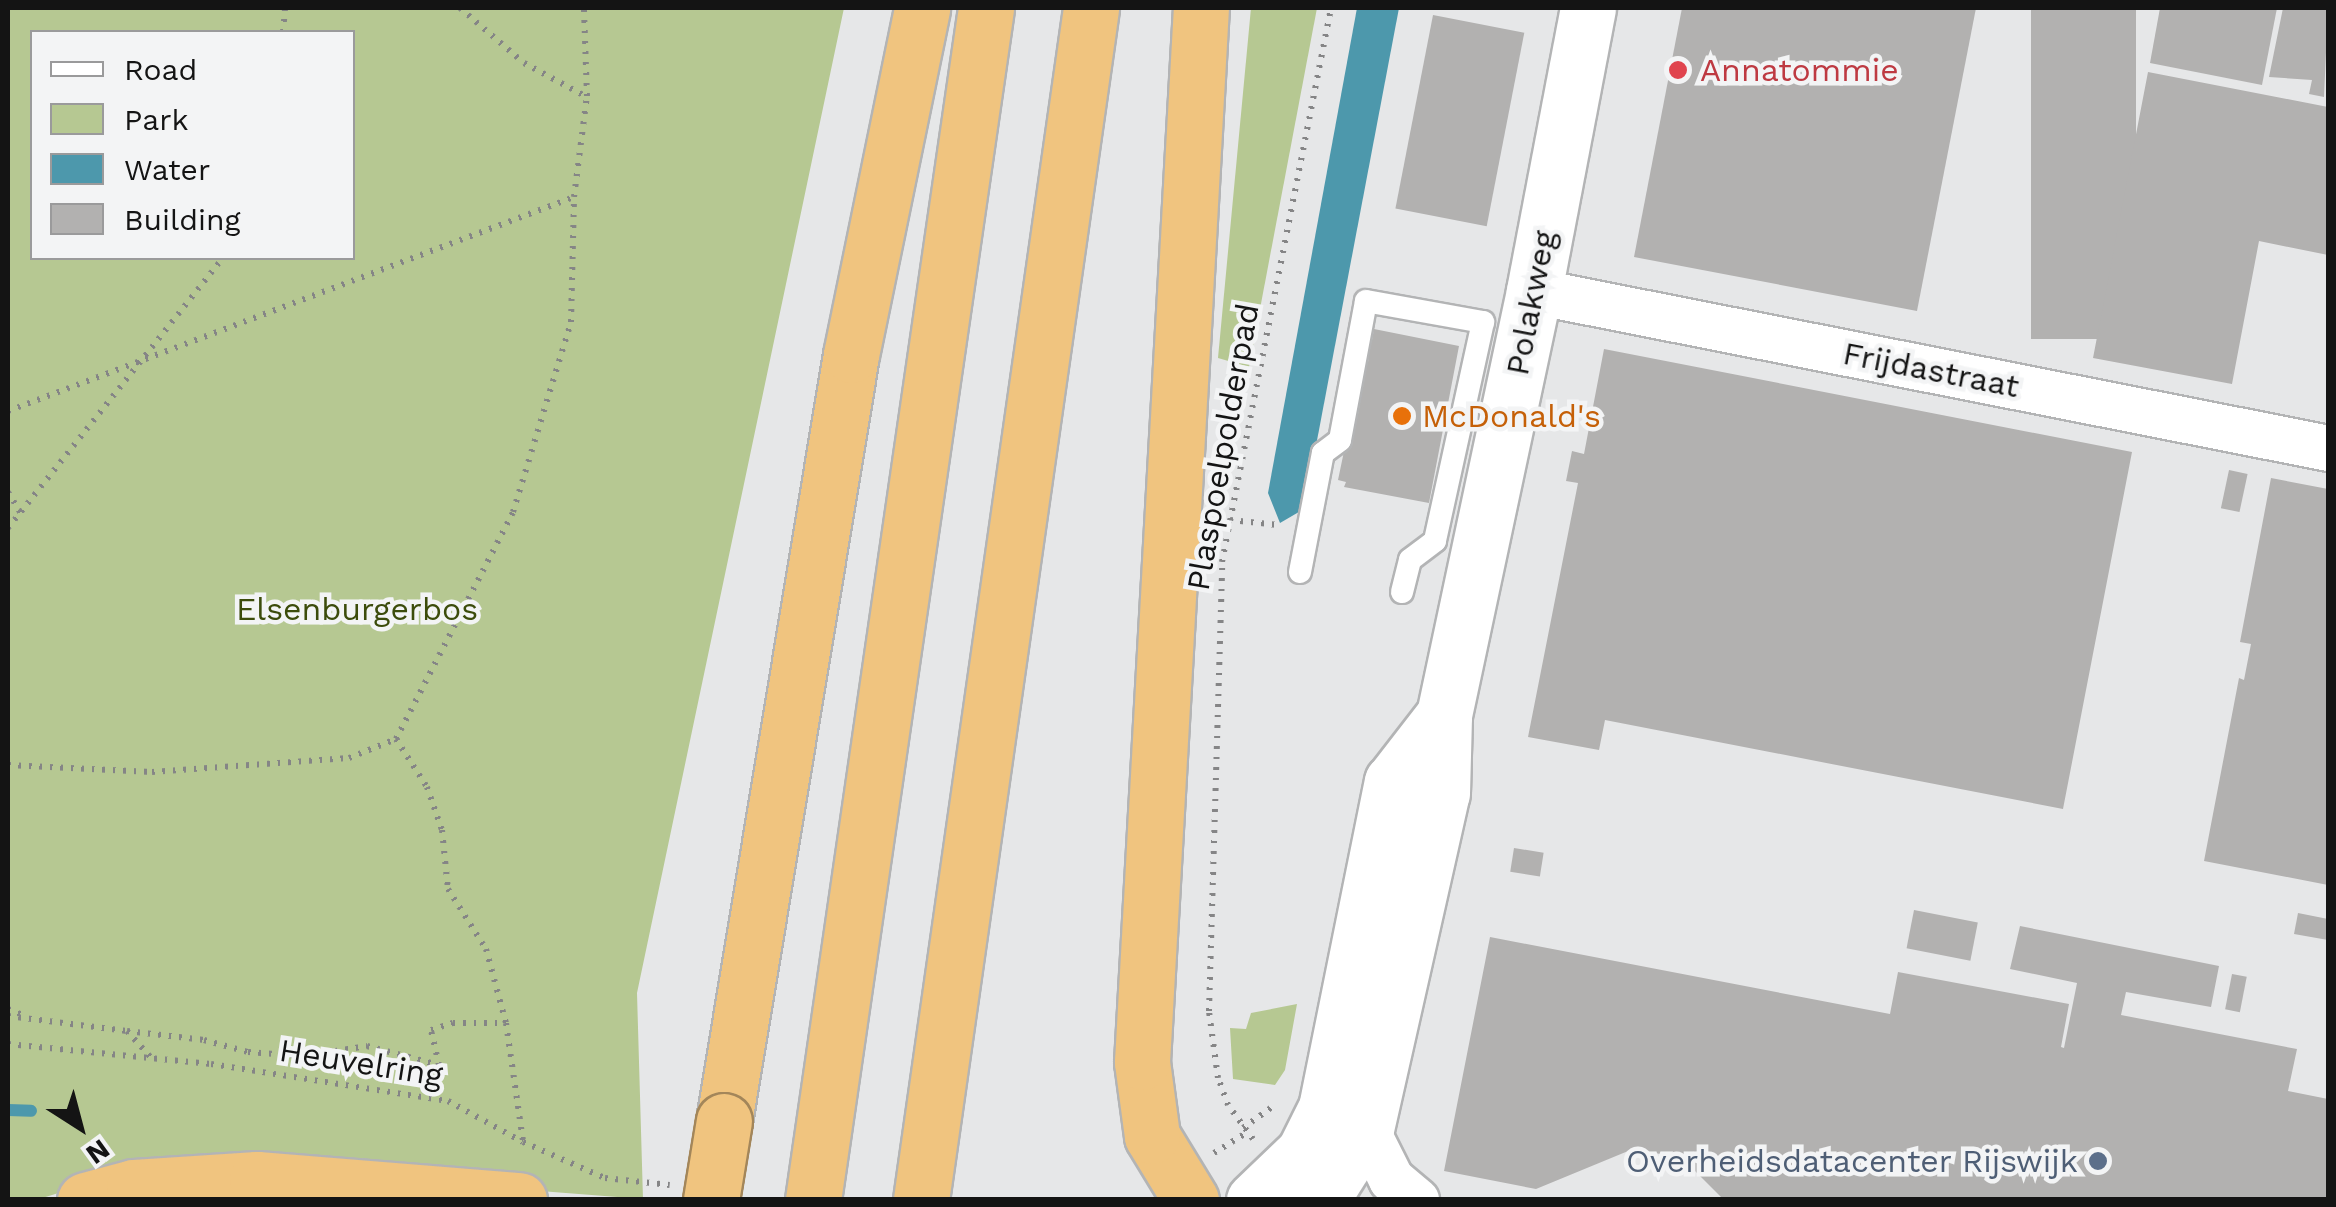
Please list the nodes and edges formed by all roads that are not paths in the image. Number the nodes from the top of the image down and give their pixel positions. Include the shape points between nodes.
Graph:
1 (922, 8) edge
2 (986, 8) edge
3 (1091, 8) edge
4 (1201, 8) edge
5 (1588, 8) edge
6 (1534, 292) junction
7 (2328, 448) edge
8 (1300, 572) dead end
9 (1402, 592) dead end
10 (1444, 715) junction
11 (1366, 1130) junction
12 (924, 1175) edge
13 (695, 1193) edge
14 (85, 1200) edge
15 (519, 1200) edge
16 (814, 1200) edge
17 (1190, 1200) edge
18 (1254, 1200) edge
19 (1321, 1200) edge
20 (1416, 1200) edge

1 - 13 highway, bridge via 851,355 724,1121
2 - 16 highway
3 - 12 highway
4 - 17 highway via 1142,1062 1152,1136
5 - 6 street, Polakweg
6 - 7 street, Frijdastraat
6 - 10 street, Polakweg
8 - 9 lane via 1323,453 1340,440 1366,301 1483,322 1436,540 1410,560
10 - 11 street, Polakweg via 1442,793
10 - 18 street, Polakweg via 1392,782 1326,1108 1304,1152
11 - 19 street, Polakweg
11 - 20 street via 1391,1179
14 - 15 highway via 134,1187 257,1179

